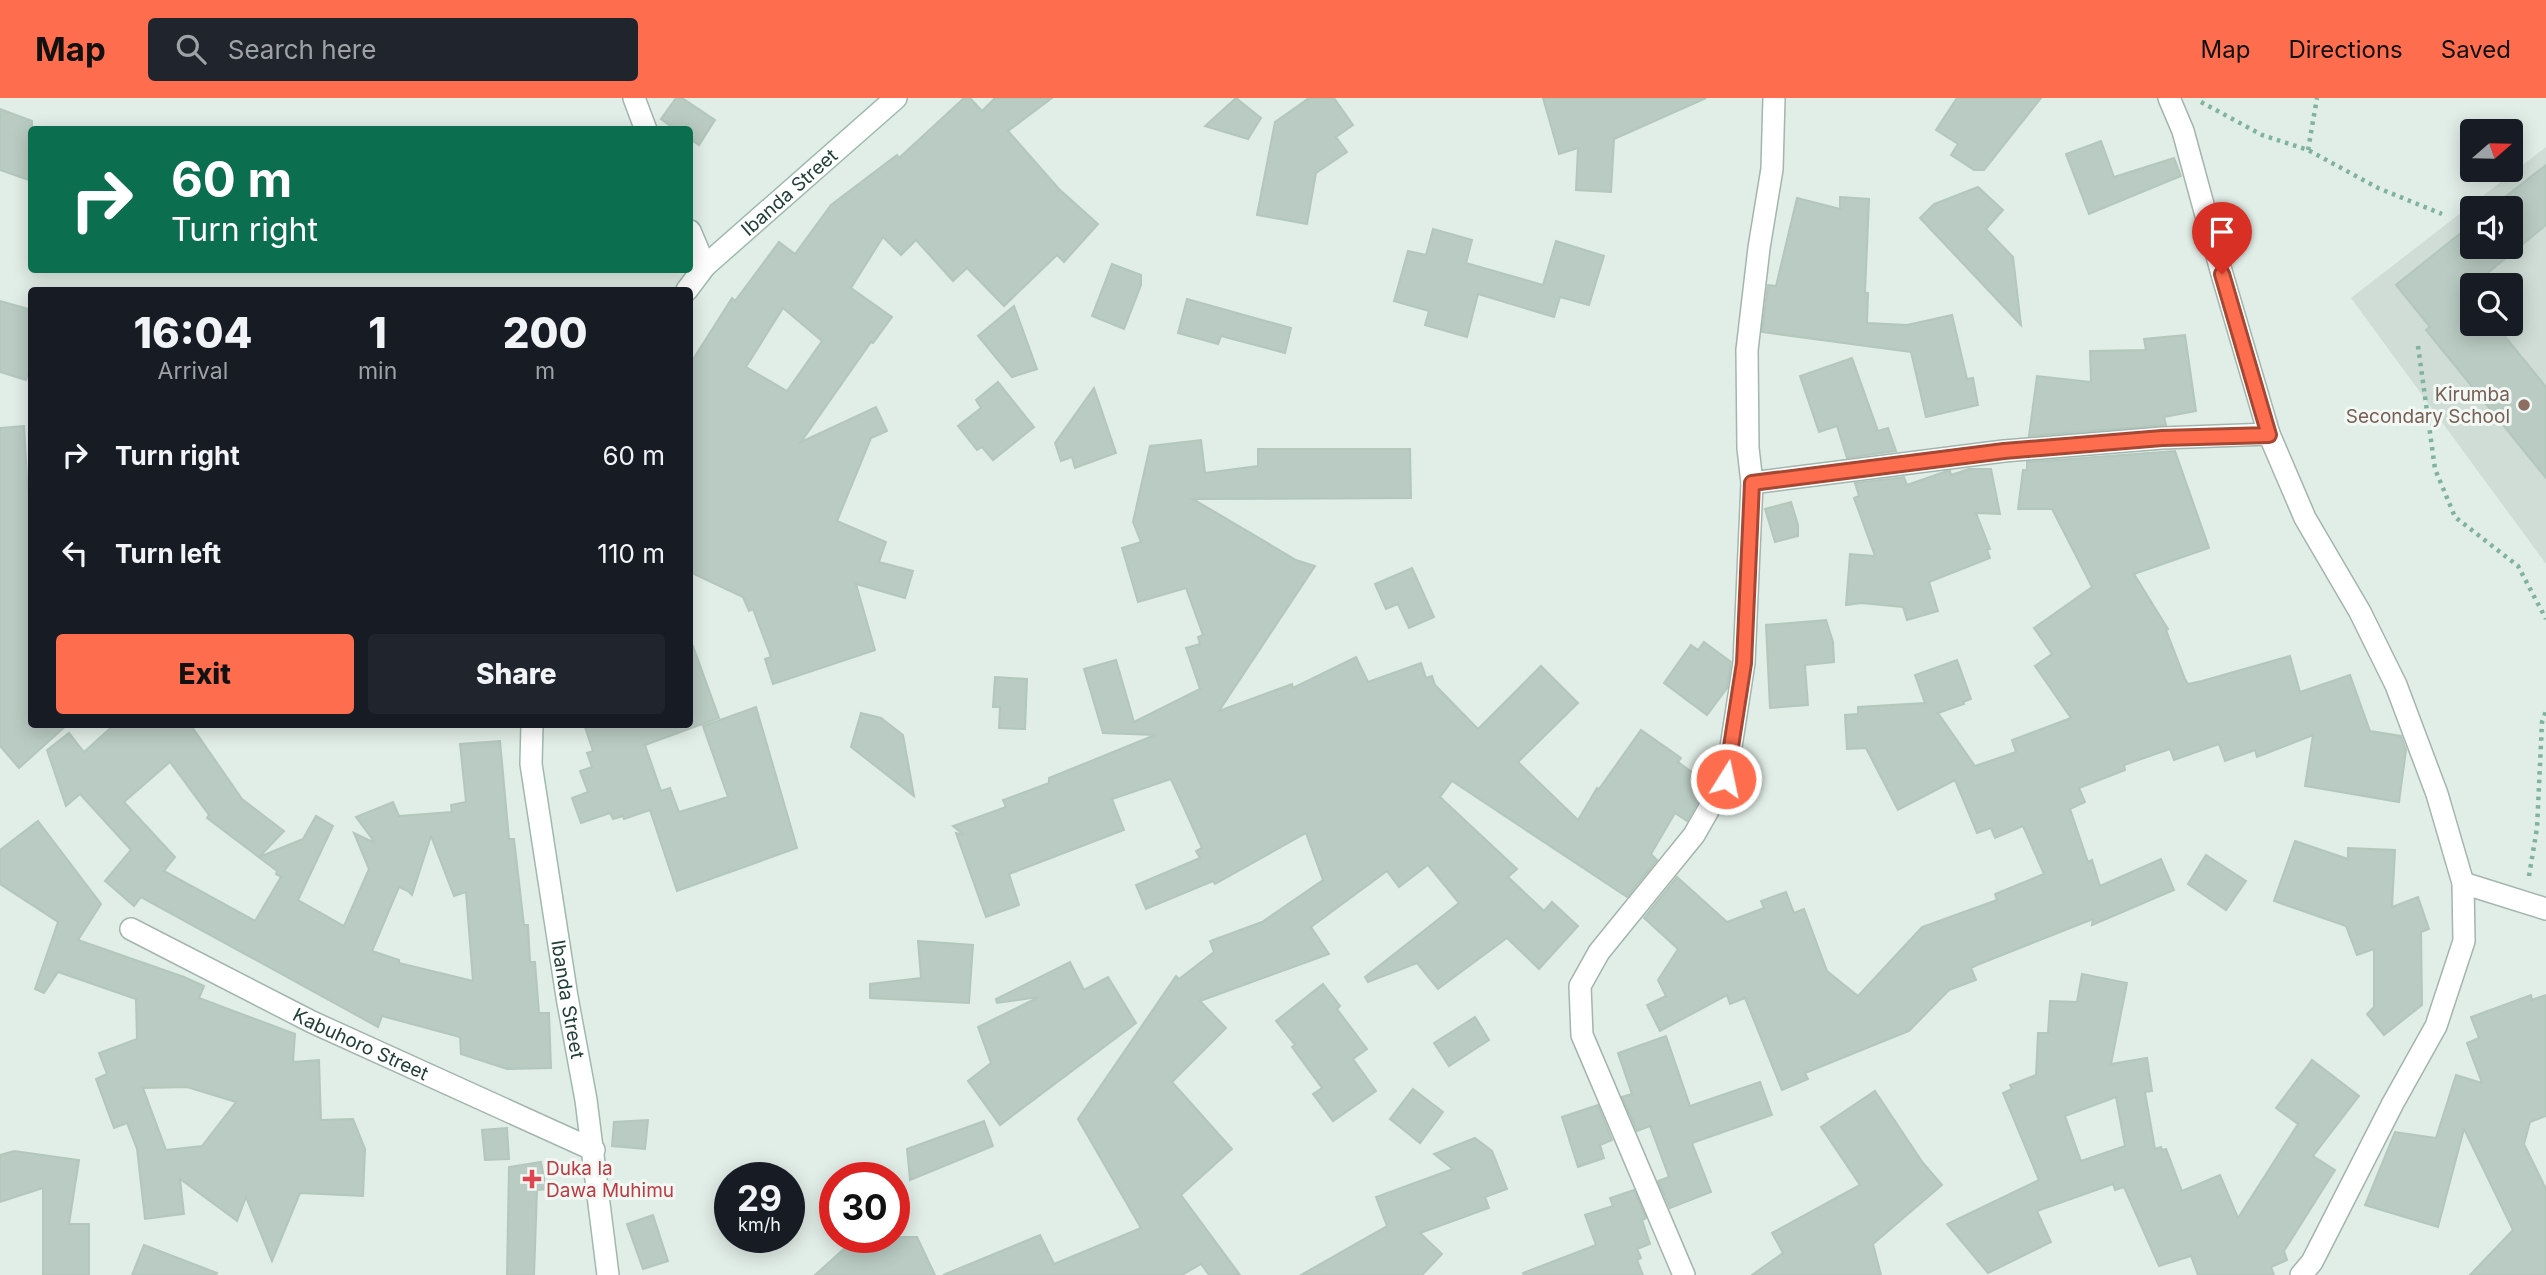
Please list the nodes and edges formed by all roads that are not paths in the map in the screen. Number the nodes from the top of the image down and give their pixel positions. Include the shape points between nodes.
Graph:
1 (634, 98) edge
2 (897, 98) edge
3 (1774, 98) edge
4 (2169, 98) edge
5 (644, 126) edge
6 (693, 238) edge
7 (705, 266) junction
8 (689, 287) edge
9 (2269, 435) junction
10 (1752, 483) junction
11 (532, 728) edge
12 (2463, 883) junction
13 (2546, 909) edge
14 (131, 929) dead end
15 (594, 1150) junction
16 (608, 1275) edge
17 (1684, 1275) edge
18 (2301, 1275) edge

1 - 5 street
2 - 7 street, Ibanda Street
3 - 10 street via 1772,169 1747,350
4 - 9 street via 2183,131
6 - 7 street
7 - 8 street, Ibanda Street
9 - 10 street via 2004,451
9 - 12 street via 2305,518 2396,685 2437,794
10 - 17 street via 1744,663 1726,779 1694,835 1599,952 1580,986 1582,1035
11 - 15 street, Ibanda Street via 531,764
12 - 13 street
12 - 18 street via 2464,941 2436,1026
14 - 15 street, Kabuhoro Street via 323,1027
15 - 16 street, Ibanda Street

